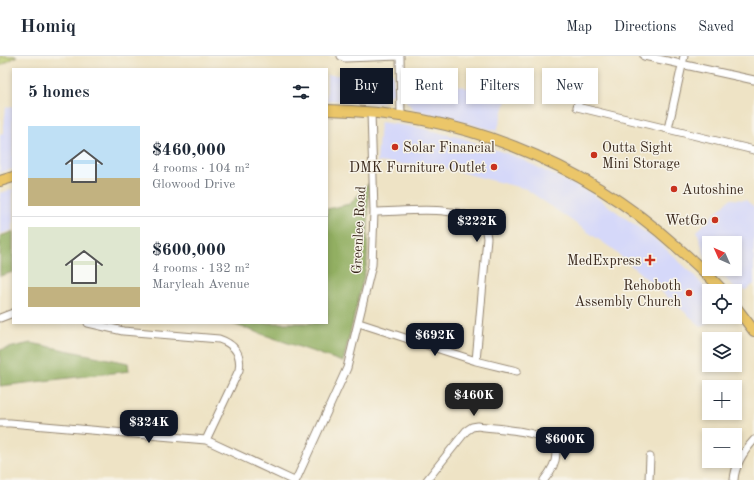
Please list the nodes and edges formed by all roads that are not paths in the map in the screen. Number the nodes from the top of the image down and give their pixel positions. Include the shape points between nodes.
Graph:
1 (341, 56) edge
2 (400, 56) edge
3 (644, 56) edge
4 (684, 56) edge
5 (682, 65) junction
6 (754, 80) edge
7 (578, 104) edge
8 (328, 110) edge
9 (371, 112) junction
10 (401, 116) junction
11 (668, 129) junction
12 (754, 150) edge
13 (12, 178) edge
14 (0, 181) edge
15 (374, 212) junction
16 (716, 284) edge
17 (12, 313) edge
18 (742, 315) edge
19 (0, 318) edge
20 (359, 323) junction
21 (92, 324) edge
22 (754, 331) edge
23 (476, 361) junction
24 (516, 371) dead end
25 (0, 423) edge
26 (206, 440) junction
27 (754, 440) edge
28 (650, 457) dead end
29 (292, 480) edge
30 (296, 480) edge
31 (427, 480) edge
32 (544, 480) edge
33 (649, 480) edge
34 (734, 480) edge

1 - 2 street
2 - 10 street
3 - 5 street
4 - 5 street
5 - 6 street
5 - 11 street
7 - 11 street via 577,107
8 - 9 highway
9 - 10 highway
9 - 15 street, Greenlee Road
10 - 16 highway via 464,129 498,140 567,170 606,192 660,232
11 - 12 street
13 - 14 highway
15 - 20 street, Greenlee Road via 372,265
15 - 23 street via 453,211 470,215 485,226 487,238
17 - 19 street
18 - 22 highway
20 - 23 street
20 - 30 street, Greenlee Road via 347,368
21 - 26 street via 123,331 219,339 234,347 239,354 240,370
23 - 24 street
25 - 26 street
26 - 29 street
27 - 34 street via 739,461
28 - 33 street
31 - 32 street via 472,427 531,434 548,439 556,457 554,468

